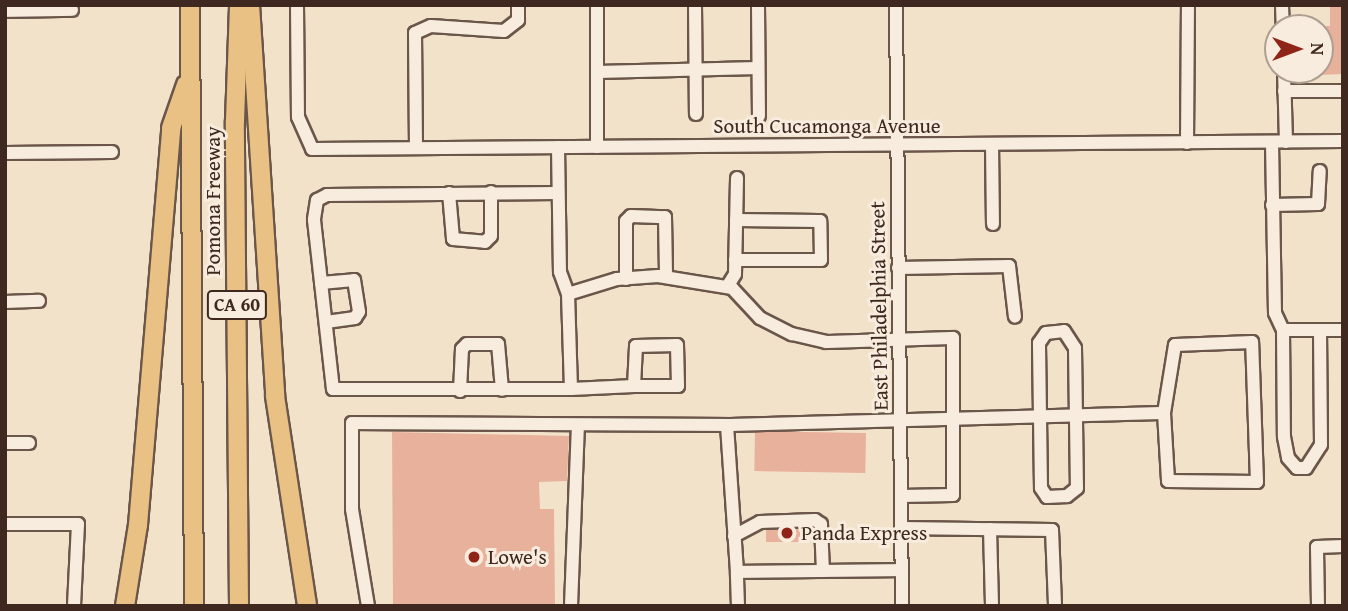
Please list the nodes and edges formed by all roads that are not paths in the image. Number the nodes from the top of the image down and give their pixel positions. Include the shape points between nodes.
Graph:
1 (190, 5) edge
2 (240, 5) edge
3 (250, 5) edge
4 (297, 5) edge
5 (518, 5) edge
6 (597, 5) edge
7 (695, 5) edge
8 (758, 5) edge
9 (896, 5) edge
10 (1188, 5) edge
11 (5, 10) edge
12 (72, 10) dead end
13 (758, 68) junction
14 (696, 69) junction
15 (190, 72) junction
16 (597, 72) junction
17 (1284, 84) edge
18 (1284, 91) junction
19 (1343, 91) edge
20 (696, 114) dead end
21 (759, 116) dead end
22 (1343, 141) edge
23 (1272, 142) junction
24 (1286, 142) junction
25 (1187, 143) junction
26 (992, 144) junction
27 (897, 145) junction
28 (558, 147) junction
29 (597, 147) junction
30 (416, 148) junction
31 (112, 152) dead end
32 (5, 153) edge
33 (1320, 171) dead end
34 (737, 178) dead end
35 (449, 192) junction
36 (491, 192) junction
37 (558, 193) junction
38 (1272, 205) junction
39 (736, 220) junction
40 (993, 223) dead end
41 (735, 260) junction
42 (898, 268) junction
43 (666, 277) junction
44 (626, 279) junction
45 (321, 283) junction
46 (727, 287) junction
47 (568, 294) junction
48 (39, 301) dead end
49 (5, 302) edge
50 (1015, 317) dead end
51 (326, 322) junction
52 (1283, 330) junction
53 (1320, 330) junction
54 (1343, 330) edge
55 (899, 340) junction
56 (634, 386) junction
57 (571, 388) junction
58 (502, 390) junction
59 (460, 391) junction
60 (1164, 413) junction
61 (1076, 415) junction
62 (1042, 416) junction
63 (953, 418) junction
64 (900, 419) junction
65 (727, 425) junction
66 (578, 427) junction
67 (5, 443) edge
68 (29, 443) dead end
69 (901, 496) junction
70 (5, 524) edge
71 (901, 528) junction
72 (990, 529) junction
73 (734, 536) junction
74 (1343, 546) edge
75 (902, 570) junction
76 (823, 571) junction
77 (737, 572) junction
78 (74, 606) edge
79 (125, 606) edge
80 (194, 606) edge
81 (239, 606) edge
82 (307, 606) edge
83 (368, 606) edge
84 (570, 606) edge
85 (738, 606) edge
86 (902, 606) edge
87 (992, 606) edge
88 (1055, 606) edge
89 (1318, 606) edge

1 - 15 highway, Pomona Freeway / CA 60
2 - 81 highway, Pomona Freeway / CA 60 via 236,121
3 - 82 highway via 274,384
4 - 30 street, South Cucamonga Avenue via 298,117 312,149
5 - 30 street via 518,20 504,31 431,26 415,33
6 - 16 street
7 - 14 street
8 - 13 street
9 - 27 street, East Philadelphia Street
10 - 25 street
11 - 12 street
13 - 14 street
13 - 21 street
14 - 16 street
14 - 20 street
15 - 79 highway via 172,128 138,525
15 - 80 highway, Pomona Freeway / CA 60
16 - 29 street
17 - 18 street
18 - 19 street
18 - 24 street
22 - 24 street, South Cucamonga Avenue
23 - 24 street, South Cucamonga Avenue
23 - 25 street, South Cucamonga Avenue
23 - 38 street
25 - 26 street, South Cucamonga Avenue
26 - 27 street, South Cucamonga Avenue
26 - 40 street
27 - 29 street, South Cucamonga Avenue
27 - 42 street, East Philadelphia Street
28 - 29 street, South Cucamonga Avenue
28 - 30 street, South Cucamonga Avenue
28 - 37 street
31 - 32 street
33 - 38 street via 1318,204
34 - 39 street
35 - 36 street
35 - 36 street via 453,239 485,242 491,236
35 - 45 street via 327,195 317,200 314,213
36 - 37 street
37 - 47 street via 560,272
38 - 52 street via 1275,313
39 - 41 street
39 - 41 street via 820,221 821,260
41 - 46 street
42 - 50 street via 1009,266
42 - 55 street, East Philadelphia Street
43 - 44 street
43 - 44 street via 665,217 631,216 626,221
43 - 46 street
44 - 47 street
45 - 51 street
45 - 51 street via 354,280 358,302 355,318
46 - 55 street via 760,318 792,334 826,342
47 - 57 street
48 - 49 street
51 - 59 street via 332,388
52 - 53 street
52 - 53 street via 1284,437 1288,458 1297,468 1307,468 1321,444
53 - 54 street
55 - 63 street via 953,338
55 - 64 street, East Philadelphia Street
56 - 56 street via 636,346 677,345 678,386
56 - 57 street
57 - 58 street
58 - 59 street
58 - 59 street via 498,344 467,344 462,349
60 - 60 street via 1168,481 1257,482 1252,342 1175,345
60 - 61 street
61 - 62 street
61 - 62 street via 1076,493 1047,497 1041,488
61 - 62 street via 1075,348 1064,331 1055,331 1046,333 1040,343
62 - 63 street
63 - 64 street
63 - 69 street via 953,495
64 - 65 street
64 - 69 street, East Philadelphia Street
65 - 66 street
65 - 73 street
66 - 83 street via 543,421 352,422 352,509
66 - 84 street
67 - 68 street
69 - 71 street, East Philadelphia Street
70 - 78 street via 78,524
71 - 72 street
71 - 75 street, East Philadelphia Street
72 - 87 street
72 - 88 street via 1052,530
73 - 76 street via 760,522 815,520 821,524
73 - 77 street
74 - 89 street via 1317,547
75 - 76 street
75 - 86 street, East Philadelphia Street
76 - 77 street
77 - 85 street

